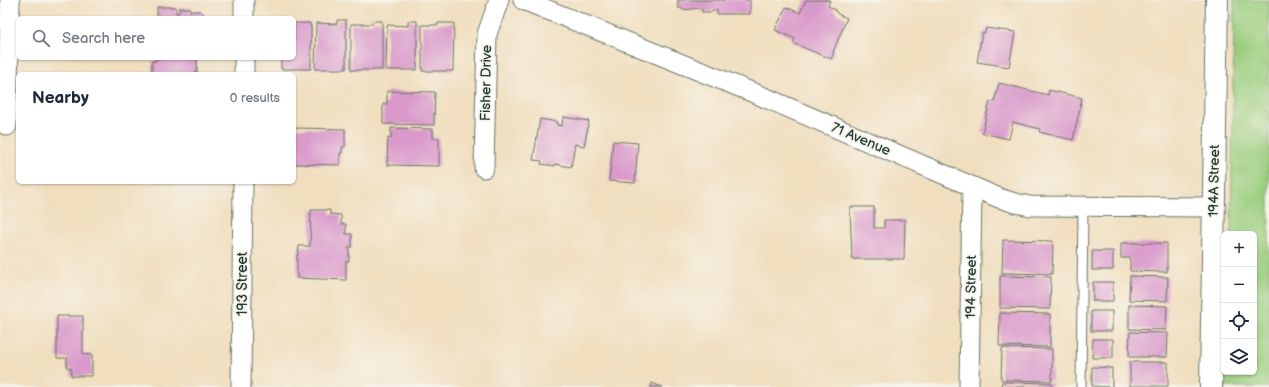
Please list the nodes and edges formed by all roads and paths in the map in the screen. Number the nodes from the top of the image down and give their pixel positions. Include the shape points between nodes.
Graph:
1 (10, 0) edge
2 (244, 0) edge
3 (499, 0) edge
4 (523, 0) edge
5 (1217, 0) edge
6 (244, 16) edge
7 (244, 60) edge
8 (244, 72) edge
9 (7, 126) dead end
10 (484, 168) dead end
11 (243, 184) edge
12 (972, 187) junction
13 (1083, 206) junction
14 (1214, 207) junction
15 (241, 387) edge
16 (969, 387) edge
17 (1081, 387) edge
18 (1211, 387) edge

1 - 9 street
2 - 6 street
3 - 10 street, Fisher Drive via 487,34
4 - 12 street, 71 Avenue via 759,95
5 - 14 street, 194A Street
7 - 8 street
11 - 15 street, 193 Street
12 - 13 street, 71 Avenue via 1030,206
12 - 16 street, 194 Street
13 - 14 street, 71 Avenue
13 - 17 lane
14 - 18 street, 194A Street

